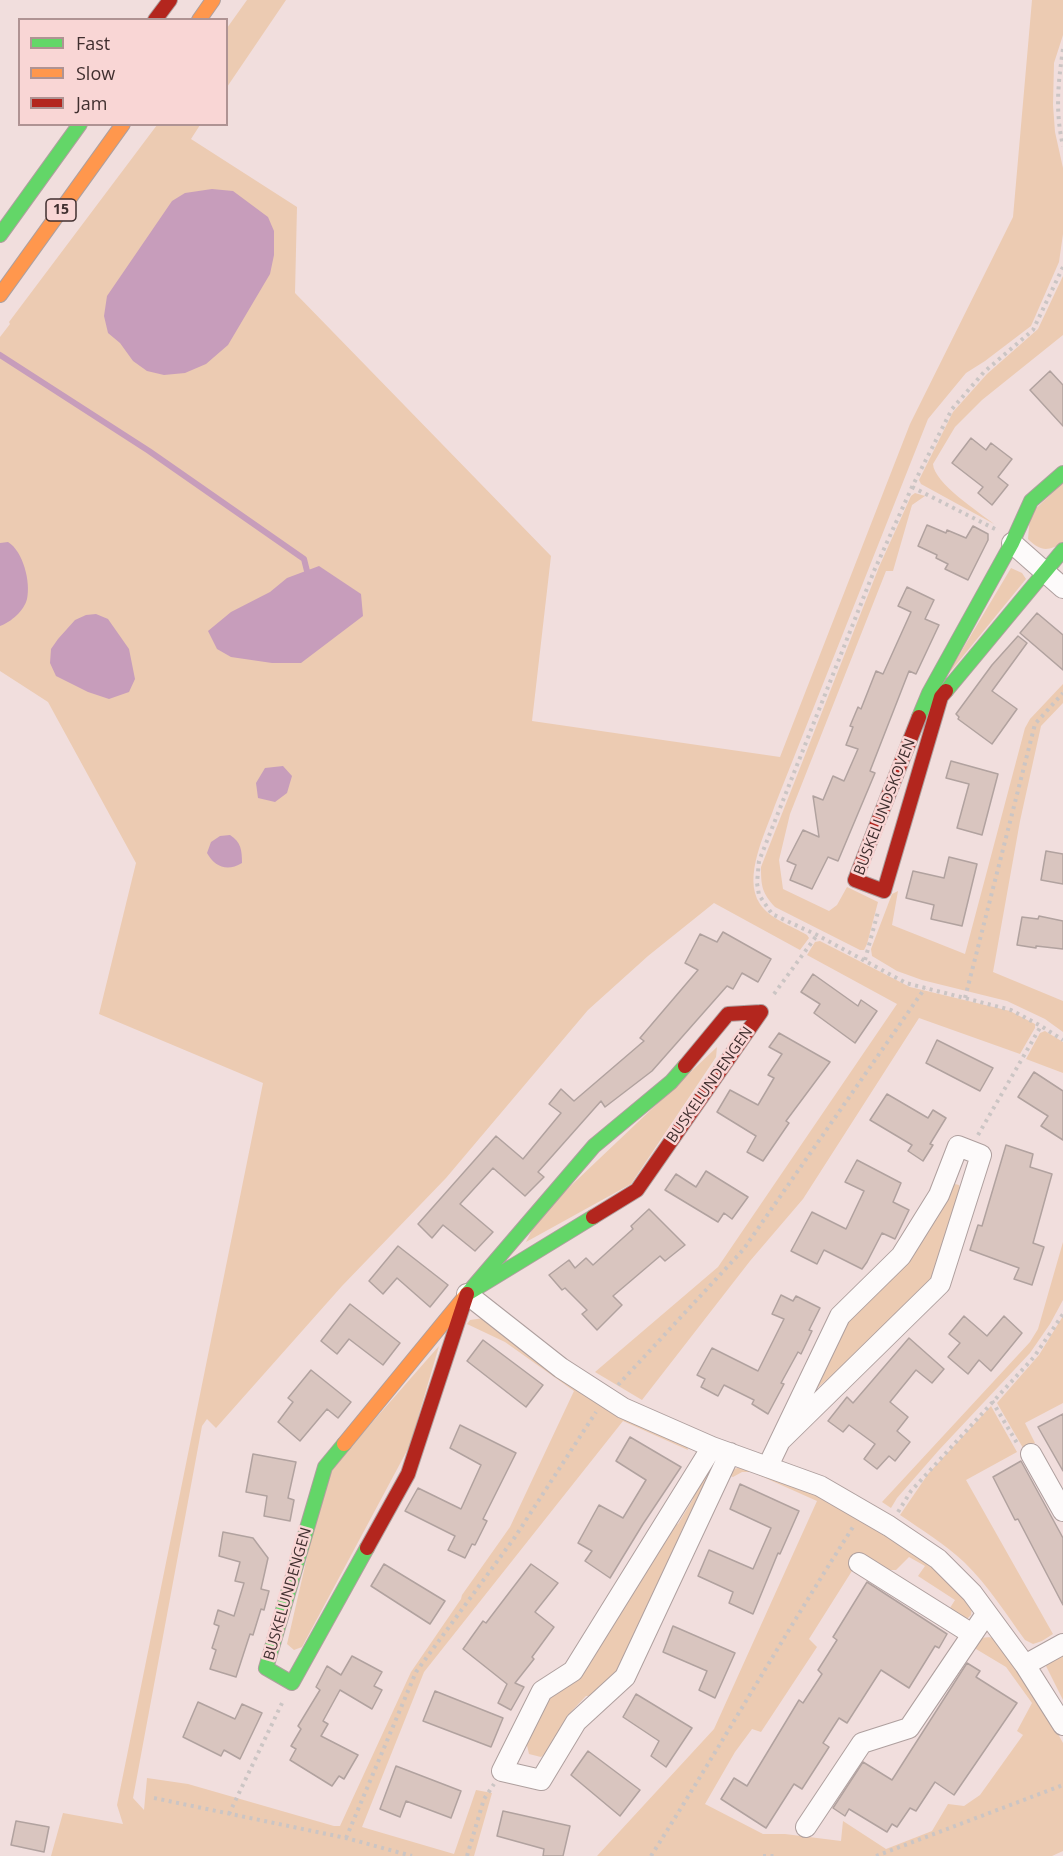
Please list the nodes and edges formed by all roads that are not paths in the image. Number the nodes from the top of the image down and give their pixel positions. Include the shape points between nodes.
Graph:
1 (170, 0) edge
2 (213, 0) edge
3 (156, 18) edge
4 (200, 18) edge
5 (79, 126) edge
6 (122, 126) edge
7 (0, 235) edge
8 (0, 295) edge
9 (1063, 473) edge
10 (1012, 543) junction
11 (1063, 550) edge
12 (1045, 573) junction
13 (1063, 588) edge
14 (467, 1294) junction
15 (780, 1441) junction
16 (721, 1450) junction
17 (1031, 1454) road end
18 (768, 1466) junction
19 (1060, 1499) edge
20 (859, 1563) dead end
21 (986, 1614) junction
22 (972, 1635) junction
23 (1063, 1644) edge
24 (1025, 1665) junction
25 (1063, 1725) edge
26 (806, 1827) dead end

1 - 3 main road
2 - 4 main road
5 - 7 main road, 15
6 - 8 main road, 15
9 - 10 main road, BUSKELUNDSKOVEN via 1031,501
10 - 12 street
10 - 12 main road, BUSKELUNDSKOVEN via 929,693 855,880 884,891 941,698
11 - 12 main road, BUSKELUNDSKOVEN
12 - 13 street
14 - 14 main road, BUSKELUNDENGEN via 637,1190 761,1012 728,1014 671,1082 594,1146
14 - 14 main road, BUSKELUNDENGEN via 408,1474 292,1683 266,1668 325,1467
14 - 16 street via 561,1368 623,1408
15 - 15 street via 940,1284 981,1155 958,1146 939,1195 901,1256 840,1316
15 - 18 street
16 - 16 street via 573,1671 542,1691 502,1771 541,1780 576,1722 625,1677
16 - 18 street
17 - 19 street
18 - 21 street via 820,1486 938,1559 972,1593
20 - 22 street
21 - 22 street
21 - 24 street
22 - 26 street via 909,1728 862,1743
23 - 24 street
24 - 25 street

